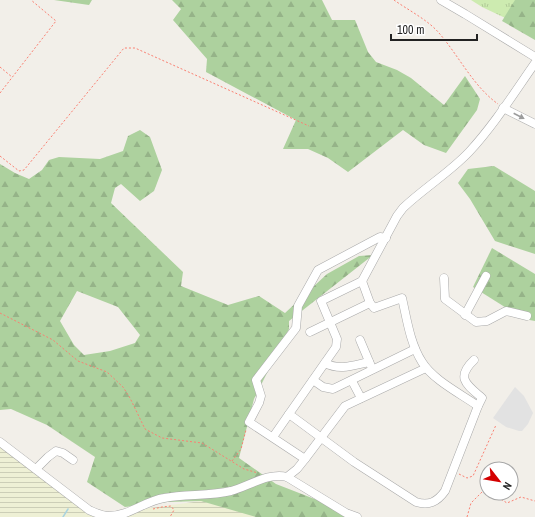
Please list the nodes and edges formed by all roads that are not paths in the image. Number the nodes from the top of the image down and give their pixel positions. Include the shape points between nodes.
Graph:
1 (441, 0) edge
2 (535, 57) edge
3 (535, 63) edge
4 (503, 108) junction
5 (535, 124) edge
6 (386, 238) junction
7 (486, 276) dead end
8 (444, 278) dead end
9 (362, 282) junction
10 (370, 303) junction
11 (465, 315) junction
12 (527, 316) dead end
13 (330, 322) junction
14 (310, 332) dead end
15 (360, 340) dead end
16 (415, 349) junction
17 (474, 360) dead end
18 (370, 362) junction
19 (325, 363) junction
20 (426, 368) junction
21 (373, 370) junction
22 (313, 380) junction
23 (352, 380) junction
24 (361, 398) junction
25 (478, 406) junction
26 (289, 414) junction
27 (273, 437) junction
28 (321, 438) junction
29 (0, 442) edge
30 (306, 459) junction
31 (73, 460) dead end
32 (36, 469) junction
33 (287, 477) junction
34 (357, 517) edge

1 - 2 street
3 - 4 street
4 -> 5 street
4 - 6 street via 470,151 403,208
6 - 9 street
6 - 27 street via 380,237 318,270 298,306 296,328 256,380 261,396 249,422
7 - 11 street
8 - 11 street via 445,299
9 - 10 street
9 - 13 street via 321,301
10 - 13 street
10 - 16 street via 376,308 402,298
11 - 12 street via 478,322 487,321 506,311
13 - 14 street
13 - 19 street via 338,344
15 - 18 street
16 - 20 street
16 - 21 street
17 - 25 street via 464,372 464,379 482,398
18 - 19 street via 342,368
18 - 21 street
19 - 22 street
20 - 24 street
20 - 25 street
21 - 23 street
22 - 23 street via 333,389
22 - 26 street
23 - 24 street
24 - 28 street via 345,406
25 - 28 street via 445,491 434,502 416,502
26 - 27 street
26 - 28 street
27 - 30 street
28 - 30 street
29 - 32 street
30 - 33 street
31 - 32 street via 63,453 56,452
32 - 33 street via 89,510 107,516 121,515 163,498 221,492 267,478
33 - 34 street

